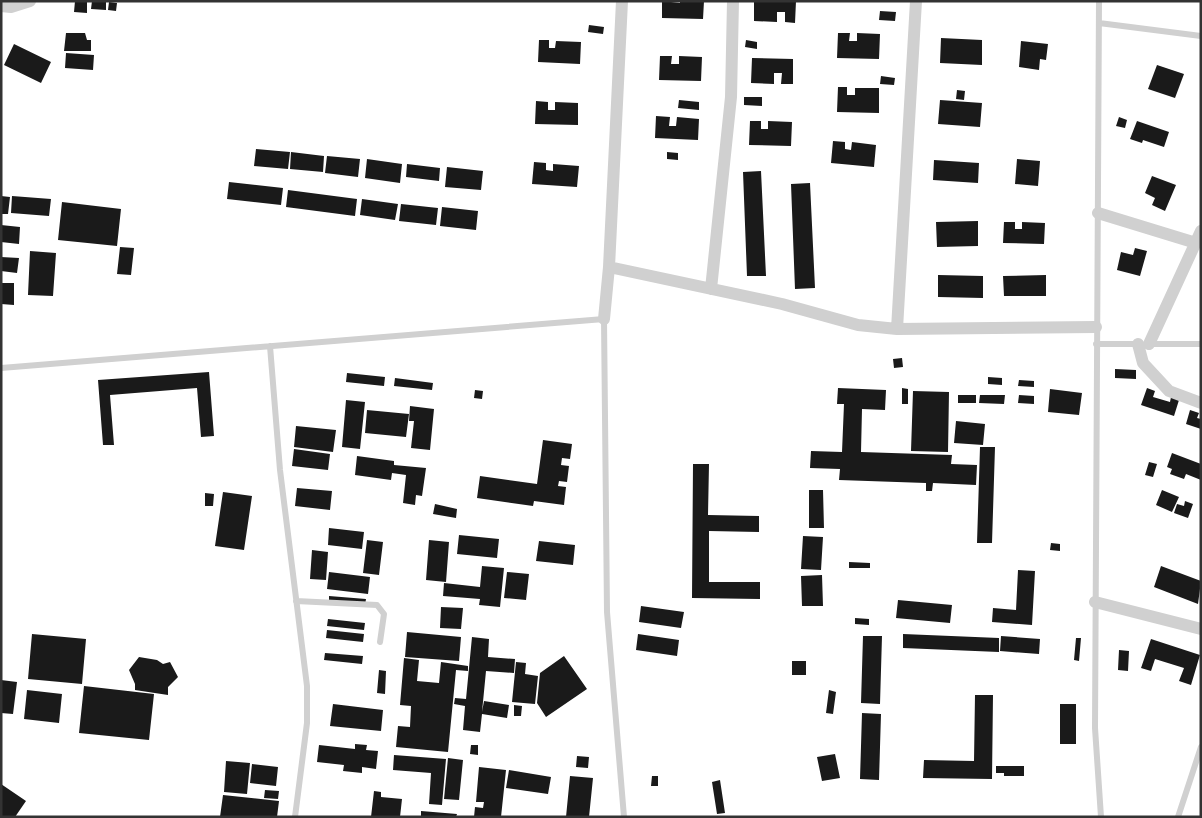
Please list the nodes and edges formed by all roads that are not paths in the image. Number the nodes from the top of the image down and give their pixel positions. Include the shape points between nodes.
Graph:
1 (30, 1) edge
2 (622, 1) edge
3 (733, 1) edge
4 (916, 1) edge
5 (1099, 1) edge
6 (1, 6) edge
7 (1099, 23) junction
8 (1201, 36) edge
9 (1098, 213) junction
10 (1198, 237) edge
11 (610, 267) junction
12 (711, 289) junction
13 (604, 319) junction
14 (1096, 327) junction
15 (897, 329) junction
16 (1096, 344) junction
17 (1144, 344) junction
18 (1201, 344) edge
19 (270, 346) junction
20 (1, 368) edge
21 (1201, 403) edge
22 (296, 601) junction
23 (1096, 602) junction
24 (1201, 629) edge
25 (380, 642) dead end
26 (1201, 747) edge
27 (295, 817) edge
28 (624, 817) edge
29 (1101, 817) edge
30 (1178, 817) edge

1 - 6 street via 12,7
2 - 11 street
3 - 12 street via 731,97
4 - 15 street
5 - 7 lane
7 - 8 lane
7 - 9 lane
9 - 10 street
9 - 14 lane
10 - 17 street
11 - 12 street
11 - 13 street
12 - 15 street via 858,325
13 - 19 lane
13 - 28 lane via 607,612
14 - 15 street
14 - 16 lane
16 - 17 lane
16 - 23 lane
17 - 18 lane
17 - 21 street via 1143,363 1169,391
19 - 20 lane
19 - 22 lane via 280,470
22 - 25 lane via 376,605 384,614
22 - 27 lane via 307,686 307,723
23 - 24 street
23 - 29 lane via 1095,728
26 - 30 lane

